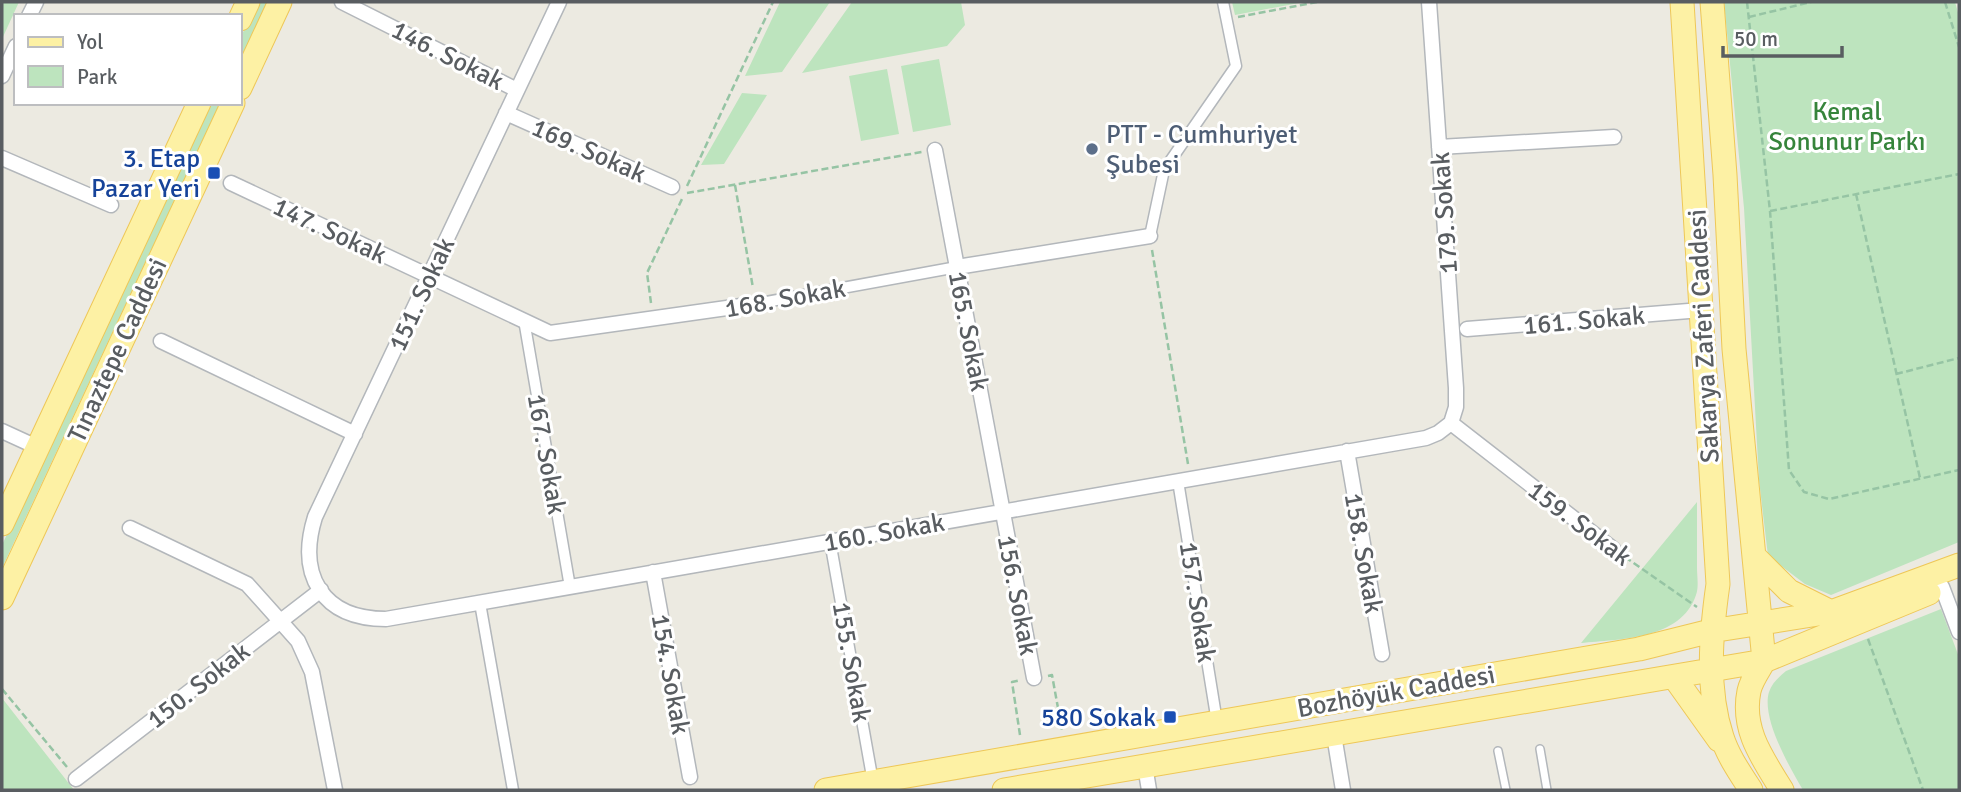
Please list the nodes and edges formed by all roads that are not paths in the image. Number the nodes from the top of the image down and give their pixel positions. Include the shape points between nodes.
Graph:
1 (280, 2) edge
2 (342, 2) edge
3 (559, 2) edge
4 (1223, 2) edge
5 (1429, 2) edge
6 (1682, 2) edge
7 (1712, 2) edge
8 (14, 50) edge
9 (2, 76) edge
10 (242, 85) edge
11 (517, 90) junction
12 (198, 105) edge
13 (232, 105) edge
14 (506, 113) junction
15 (1614, 137) dead end
16 (1439, 147) junction
17 (935, 149) road end
18 (2, 158) edge
19 (231, 183) dead end
20 (678, 190) road end
21 (111, 205) dead end
22 (1150, 236) joint
23 (957, 267) junction
24 (429, 277) junction
25 (755, 304) joint
26 (1701, 310) junction
27 (524, 320) junction
28 (1467, 329) dead end
29 (161, 341) dead end
30 (1451, 423) junction
31 (2, 431) edge
32 (355, 434) junction
33 (38, 448) junction
34 (1347, 452) junction
35 (1184, 480) junction
36 (1003, 511) junction
37 (2, 524) edge
38 (130, 528) dead end
39 (830, 541) junction
40 (1613, 549) road end
41 (1754, 556) junction
42 (1959, 565) edge
43 (653, 572) junction
44 (1951, 584) edge
45 (570, 587) junction
46 (321, 590) junction
47 (2, 598) edge
48 (480, 603) junction
49 (1831, 612) junction
50 (281, 621) junction
51 (1759, 623) junction
52 (1712, 625) junction
53 (1959, 632) edge
54 (1382, 654) dead end
55 (1764, 661) junction
56 (1712, 670) junction
57 (1674, 677) junction
58 (1034, 678) road end
59 (1217, 722) junction
60 (1334, 735) junction
61 (1540, 749) dead end
62 (1499, 751) dead end
63 (1730, 756) junction
64 (1145, 766) junction
65 (690, 776) dead end
66 (76, 779) road end
67 (873, 782) junction
68 (335, 790) edge
69 (513, 790) edge
70 (826, 790) edge
71 (1004, 790) edge
72 (1149, 790) edge
73 (1343, 790) edge
74 (1506, 790) edge
75 (1546, 790) edge
76 (1751, 790) edge
77 (1782, 790) edge

1 - 10 main road
2 - 11 street, 146. Sokak
3 - 11 street, 151. Sokak
4 - 22 street via 1236,66 1164,170
5 - 16 street, 179. Sokak
6 - 26 main road, Sakarya Zaferi Caddesi
7 - 41 main road, Sakarya Zaferi Caddesi via 1734,349
8 - 9 street
11 - 14 street, 151. Sokak
12 - 33 main road, Tınaztepe Caddesi
13 - 47 main road, Tınaztepe Caddesi
14 - 20 street, 169. Sokak
14 - 24 street, 151. Sokak
15 - 16 street
16 - 30 street, 179. Sokak via 1456,399
17 - 23 street, 165. Sokak
18 - 21 street
19 - 24 street, 147. Sokak
22 - 23 street, 168. Sokak
23 - 25 street, 168. Sokak
23 - 36 street, 165. Sokak
24 - 27 street, 168. Sokak
24 - 32 street, 151. Sokak
25 - 27 street, 168. Sokak via 550,332
26 - 28 street, 161. Sokak
26 - 52 main road, Sakarya Zaferi Caddesi via 1718,584
27 - 45 street, 167. Sokak
29 - 32 street
30 - 34 street, 160. Sokak via 1426,438
30 - 40 street, 159. Sokak
31 - 33 street
32 - 46 street, 151. Sokak via 311,530 308,556
33 - 37 main road, Tınaztepe Caddesi
34 - 35 street, 160. Sokak
34 - 54 street, 158. Sokak
35 - 36 street, 160. Sokak
35 - 59 street, 157. Sokak
36 - 39 street, 160. Sokak
36 - 58 street, 156. Sokak
38 - 50 street via 247,584
39 - 43 street, 160. Sokak
39 - 67 street, 155. Sokak
41 - 49 main road via 1789,591
41 - 51 main road, Sakarya Zaferi Caddesi
42 - 49 main road, Bozhöyük Caddesi
43 - 45 street, 160. Sokak
43 - 65 street, 154. Sokak
44 - 53 street
44 - 55 main road, Bozhöyük Caddesi
45 - 48 street, 160. Sokak
46 - 48 street, 160. Sokak via 336,606 370,619
46 - 50 street, 150. Sokak
48 - 69 street
49 - 51 main road, Bozhöyük Caddesi
50 - 66 street, 150. Sokak
50 - 68 street via 298,641 312,672
51 - 52 main road, Bozhöyük Caddesi
51 - 55 main road, Sakarya Zaferi Caddesi
52 - 56 main road, Sakarya Zaferi Caddesi
52 - 59 main road, Bozhöyük Caddesi via 1639,649
55 - 56 main road, Bozhöyük Caddesi
55 - 77 main road via 1749,689 1750,729
56 - 57 main road, Bozhöyük Caddesi
56 - 63 main road, Sakarya Zaferi Caddesi via 1718,725
57 - 60 main road, Bozhöyük Caddesi
57 - 63 main road
59 - 67 main road, Bozhöyük Caddesi
60 - 64 main road, Bozhöyük Caddesi
60 - 73 street
61 - 75 lane
62 - 74 lane
63 - 76 main road
64 - 71 main road, Bozhöyük Caddesi
64 - 72 street
67 - 70 main road, Bozhöyük Caddesi

